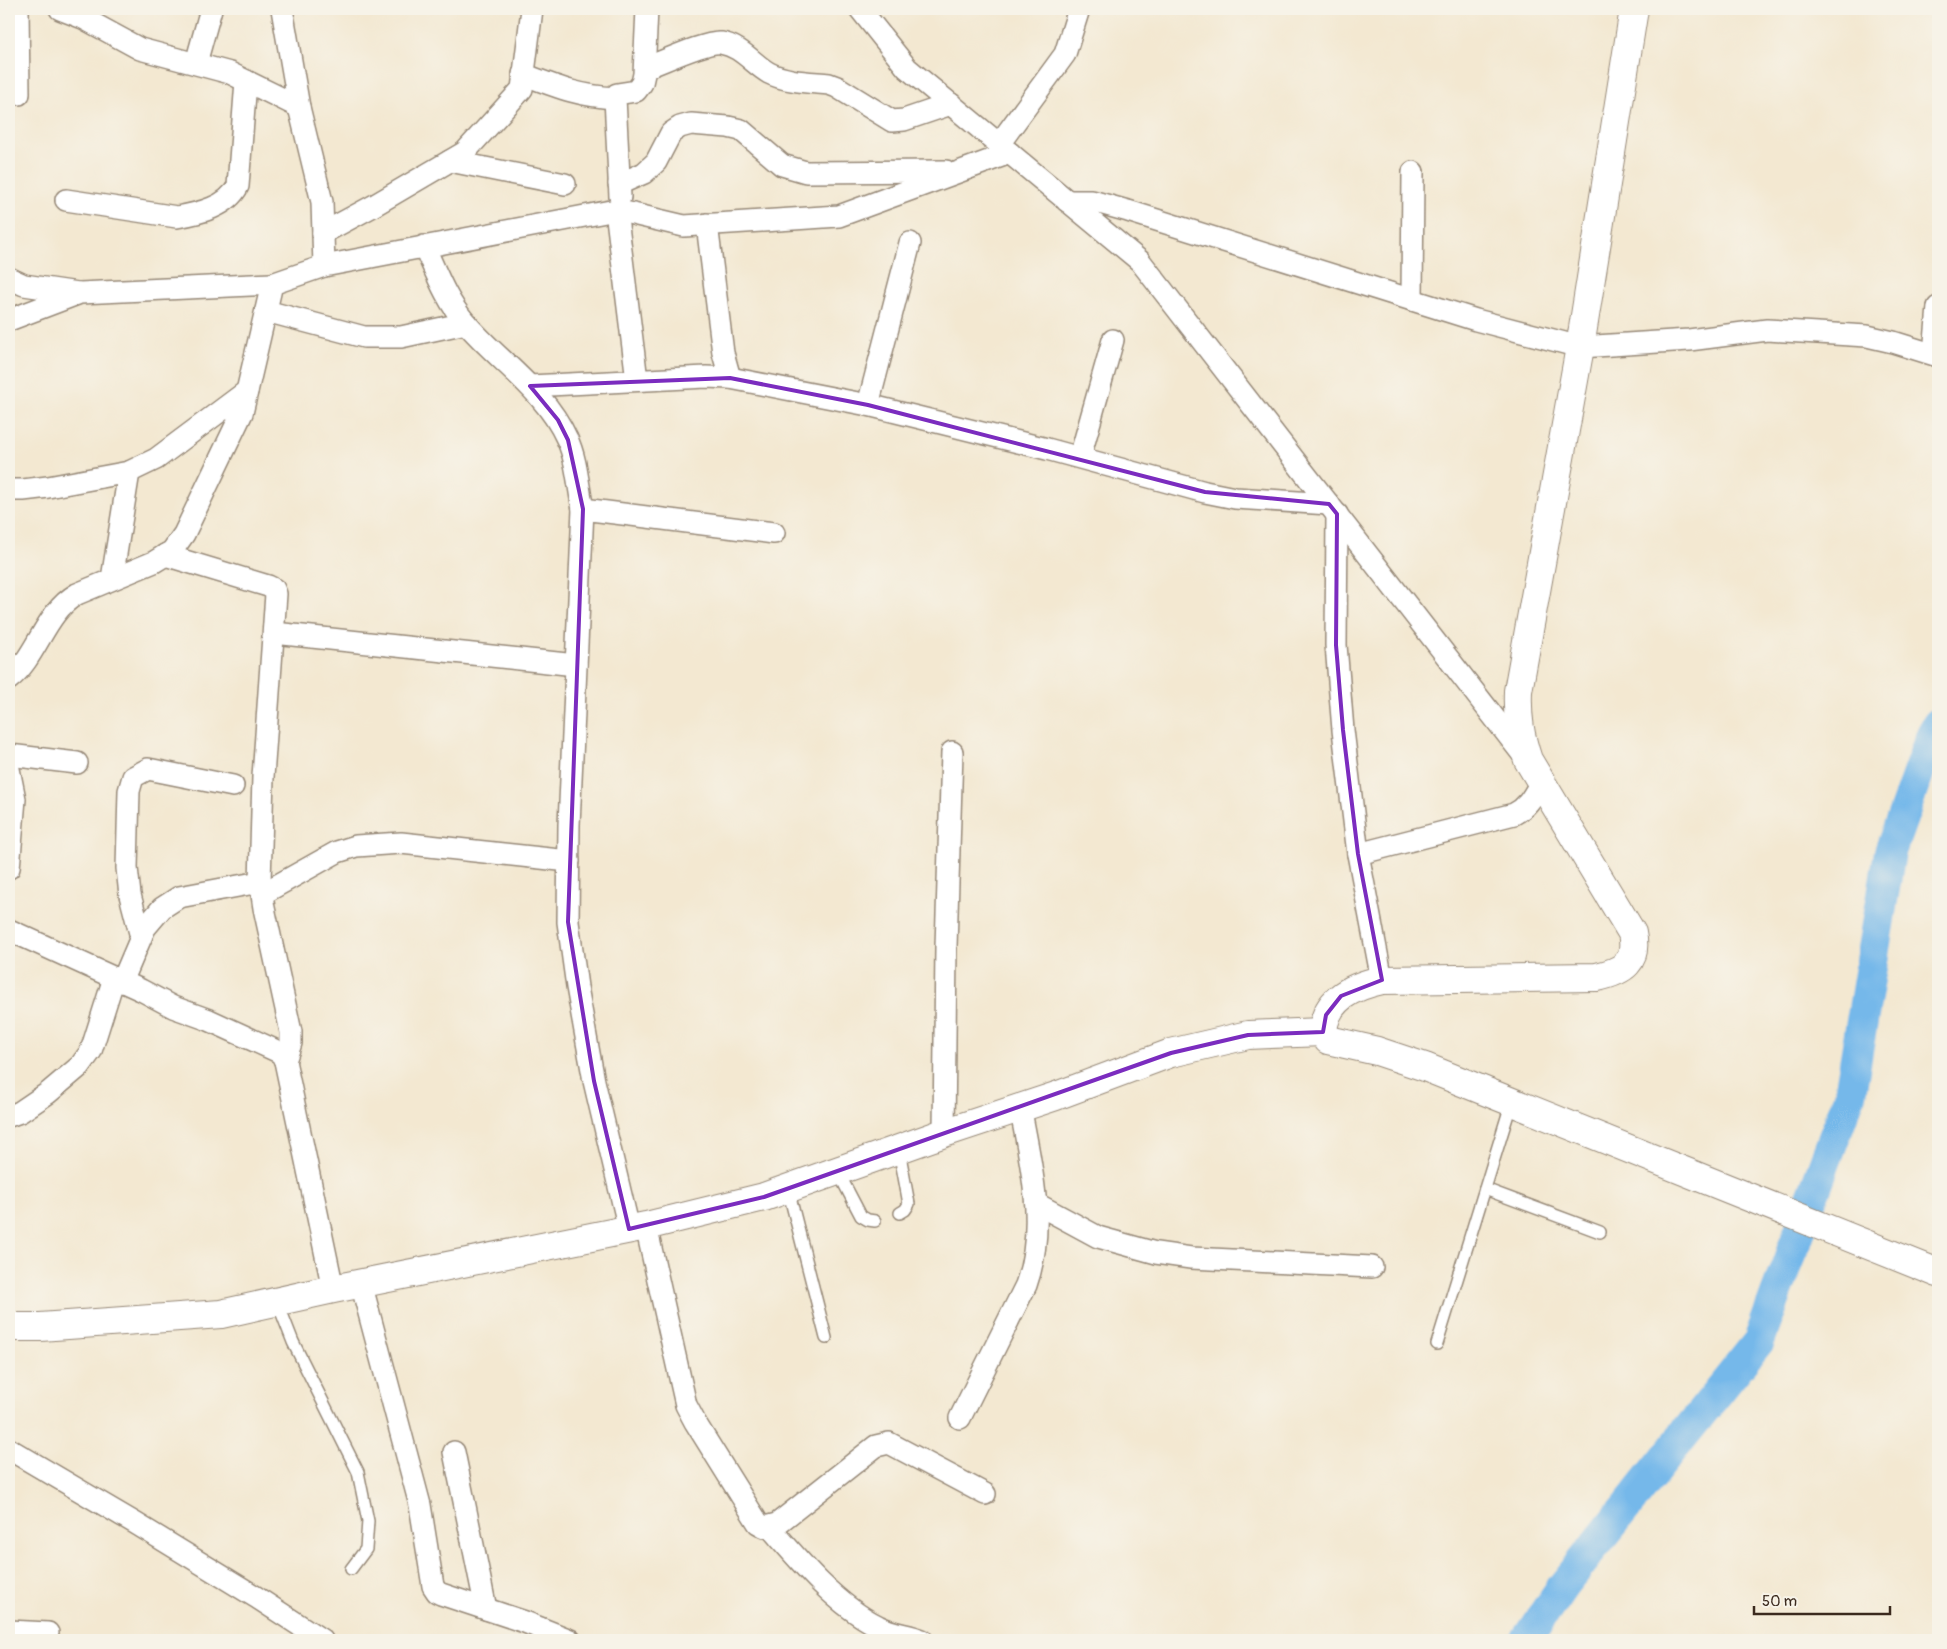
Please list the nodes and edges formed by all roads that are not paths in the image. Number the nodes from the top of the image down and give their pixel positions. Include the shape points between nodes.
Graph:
1 (18, 9) edge
2 (211, 9) edge
3 (282, 9) edge
4 (532, 9) edge
5 (647, 9) edge
6 (860, 9) edge
7 (1079, 9) edge
8 (1634, 9) edge
9 (71, 11) edge
10 (196, 63) junction
11 (645, 68) junction
12 (523, 74) junction
13 (246, 81) junction
14 (19, 94) dead end
15 (615, 98) junction
16 (951, 104) junction
17 (299, 107) junction
18 (1004, 149) junction
19 (450, 161) junction
20 (961, 171) junction
21 (1413, 172) dead end
22 (565, 184) dead end
23 (619, 184) junction
24 (66, 200) dead end
25 (1067, 201) junction
26 (618, 211) junction
27 (707, 224) junction
28 (323, 233) junction
29 (910, 243) dead end
30 (424, 246) junction
31 (324, 266) junction
32 (9, 278) edge
33 (272, 284) junction
34 (80, 294) junction
35 (1412, 300) junction
36 (1938, 307) edge
37 (266, 311) junction
38 (9, 320) edge
39 (466, 324) junction
40 (1113, 340) dead end
41 (1580, 347) junction
42 (1936, 355) edge
43 (730, 378) junction
44 (637, 380) junction
45 (530, 386) junction
46 (247, 391) junction
47 (868, 405) junction
48 (1080, 457) junction
49 (129, 472) junction
50 (9, 490) edge
51 (582, 509) junction
52 (1333, 509) junction
53 (774, 533) dead end
54 (165, 555) junction
55 (112, 579) junction
56 (274, 633) junction
57 (576, 665) junction
58 (9, 679) edge
59 (952, 752) dead end
60 (9, 755) edge
61 (77, 762) dead end
62 (9, 770) edge
63 (1534, 771) junction
64 (234, 786) dead end
65 (1358, 854) junction
66 (569, 861) junction
67 (9, 868) edge
68 (261, 888) junction
69 (9, 930) edge
70 (141, 937) junction
71 (118, 980) junction
72 (1382, 980) junction
73 (1323, 1032) junction
74 (285, 1061) junction
75 (1512, 1101) junction
76 (1020, 1106) junction
77 (9, 1116) edge
78 (944, 1132) junction
79 (899, 1150) junction
80 (838, 1172) junction
81 (788, 1189) junction
82 (1485, 1189) junction
83 (1037, 1204) junction
84 (900, 1213) dead end
85 (875, 1221) dead end
86 (637, 1227) junction
87 (1600, 1232) dead end
88 (1372, 1267) dead end
89 (1926, 1268) edge
90 (360, 1283) junction
91 (333, 1289) junction
92 (277, 1301) junction
93 (9, 1327) edge
94 (826, 1338) dead end
95 (1437, 1344) dead end
96 (960, 1418) dead end
97 (9, 1449) edge
98 (454, 1452) dead end
99 (984, 1494) dead end
100 (770, 1527) junction
101 (351, 1569) dead end
102 (486, 1609) junction
103 (9, 1631) edge
104 (48, 1633) dead end
105 (322, 1640) edge
106 (570, 1640) edge
107 (922, 1640) edge

1 - 14 street
2 - 10 street
3 - 17 street
4 - 12 street
5 - 11 street
6 - 16 street via 907,68
7 - 18 street via 1064,54
8 - 41 main road
9 - 10 street via 140,49
10 - 13 street
11 - 15 street via 642,83 636,91 617,94
11 - 16 street via 720,43 741,51 778,77 837,87 892,121
12 - 15 street via 573,93
12 - 19 street via 522,89 465,152
13 - 17 street
13 - 24 street via 238,186 227,201 194,214 177,216
15 - 23 street
16 - 18 street
17 - 28 street via 322,202
18 - 20 street
18 - 25 street
19 - 22 street
19 - 28 street
20 - 23 street via 806,172 782,166 741,130 691,124 671,133 650,168
20 - 27 street via 839,216
21 - 35 street
23 - 26 street
25 - 35 street via 1092,201 1121,208
25 - 52 street via 1140,261
26 - 27 street via 684,226
26 - 30 street
26 - 44 street
27 - 43 street
28 - 31 street
29 - 47 street
30 - 31 street
30 - 39 street via 445,293
31 - 33 street
32 - 34 street via 24,285
33 - 34 street
33 - 37 street
34 - 38 street
35 - 41 street
36 - 42 street
37 - 39 street via 364,337 379,338 401,337
37 - 46 street
39 - 45 street
40 - 48 street
41 - 42 street via 1689,340 1767,330 1867,336
41 - 63 main road via 1518,691 1517,715 1521,738
43 - 44 street
43 - 47 street
44 - 45 street
45 - 51 street via 558,420 568,440
46 - 49 street via 156,459
46 - 54 street via 242,413 184,534 172,551
47 - 48 street
48 - 52 street via 1205,492
49 - 50 street
49 - 55 street
51 - 53 street
51 - 57 street
52 - 63 street
52 - 65 street via 1336,645
54 - 55 street
54 - 56 street via 274,589
55 - 58 street via 65,601
56 - 57 street
56 - 68 street via 263,777
57 - 66 street
59 - 78 street
60 - 61 street
62 - 67 street via 16,798
63 - 65 street via 1530,802 1523,810
63 - 72 main road via 1632,933 1632,957 1624,967 1597,977
64 - 70 street via 148,769 133,777 129,791 127,868
65 - 72 street
66 - 68 street via 401,843 356,846
66 - 86 street via 568,922 594,1081
68 - 70 street via 179,897 162,908
68 - 74 street via 291,1032
69 - 71 street
70 - 71 street
71 - 74 street via 276,1050
71 - 77 street via 91,1051 80,1066 48,1093
72 - 73 main road via 1367,983 1342,996 1326,1015
73 - 75 main road via 1328,1040 1425,1066
73 - 76 main road via 1248,1035 1171,1053
74 - 91 street
75 - 82 lane
75 - 89 main road
76 - 78 main road
76 - 83 street
78 - 79 main road
79 - 80 main road
79 - 84 lane via 909,1204
80 - 81 main road
80 - 85 lane via 861,1216
81 - 86 main road
81 - 94 lane
82 - 87 lane
82 - 95 lane
83 - 88 street via 1098,1237 1156,1253 1190,1258
83 - 96 street via 1037,1230 1030,1274
86 - 90 main road
86 - 100 street via 686,1405 758,1522
90 - 91 main road
90 - 102 street via 420,1505 433,1586 441,1594
91 - 92 main road
92 - 93 main road via 221,1314
92 - 101 lane via 293,1342 358,1472 368,1521 366,1549
97 - 105 street
98 - 102 street
99 - 100 street via 889,1443 882,1443
100 - 107 street via 830,1591 860,1615 898,1635
102 - 106 street
103 - 104 street

